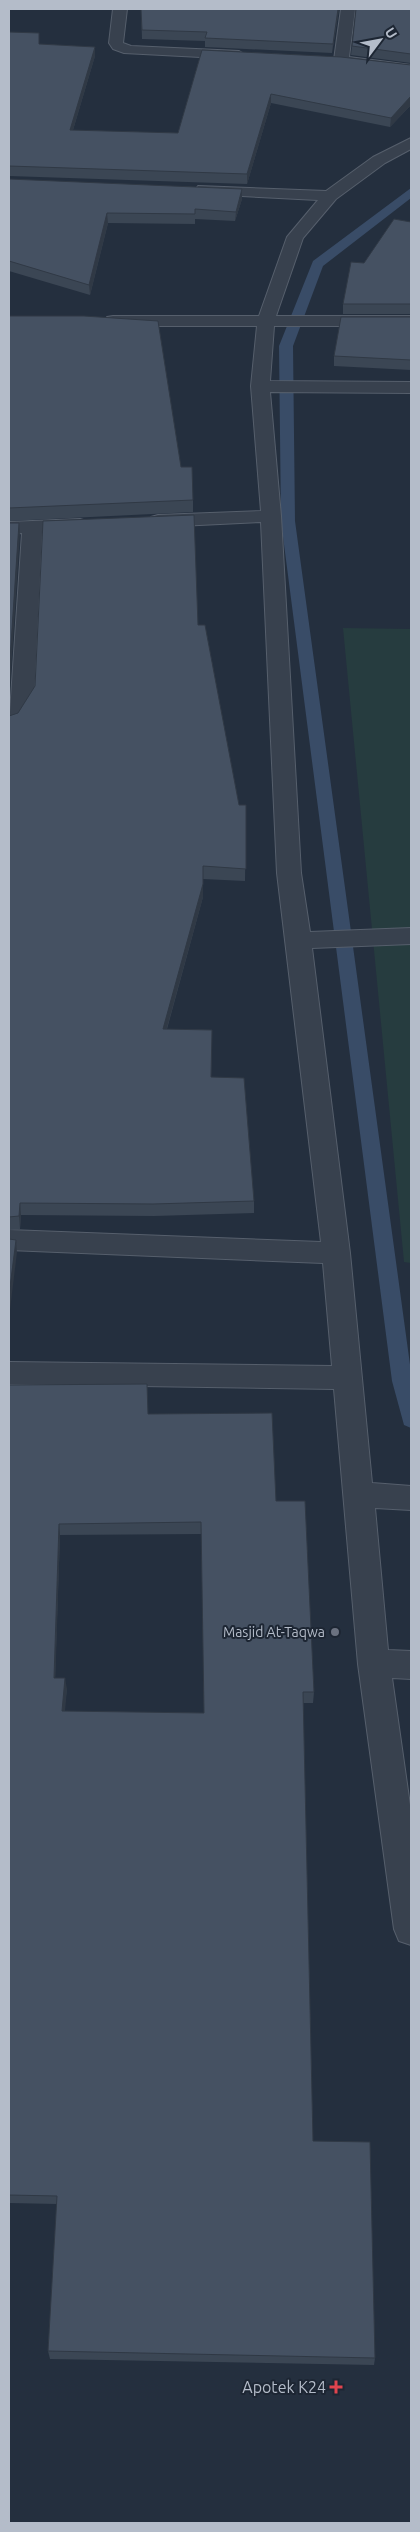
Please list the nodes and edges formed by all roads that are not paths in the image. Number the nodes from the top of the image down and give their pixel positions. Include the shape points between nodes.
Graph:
1 (120, 9) edge
2 (348, 9) edge
3 (254, 56) edge
4 (322, 59) edge
5 (341, 60) junction
6 (411, 68) edge
7 (411, 143) edge
8 (192, 188) edge
9 (330, 196) junction
10 (266, 320) junction
11 (98, 321) edge
12 (411, 321) edge
13 (272, 386) junction
14 (411, 387) edge
15 (271, 516) junction
16 (142, 522) edge
17 (102, 524) edge
18 (32, 527) junction
19 (9, 528) edge
20 (9, 720) edge
21 (411, 936) edge
22 (299, 940) junction
23 (9, 1240) edge
24 (336, 1253) junction
25 (9, 1373) edge
26 (348, 1378) junction
27 (358, 1495) junction
28 (411, 1498) edge
29 (374, 1664) junction
30 (411, 1665) edge
31 (411, 1929) edge

1 - 3 street via 116,43 128,50
2 - 5 street
4 - 5 street
5 - 6 street
7 - 9 street via 379,160
8 - 9 street
9 - 10 street via 295,236
10 - 11 street
10 - 12 street
10 - 13 street
13 - 14 street
13 - 15 street
15 - 16 street
15 - 22 street via 289,873
17 - 18 street
18 - 19 street
18 - 20 street via 23,699
21 - 22 street
22 - 24 street
23 - 24 street
24 - 26 street
25 - 26 street
26 - 27 street
27 - 28 street
27 - 29 street
29 - 30 street
29 - 31 street

